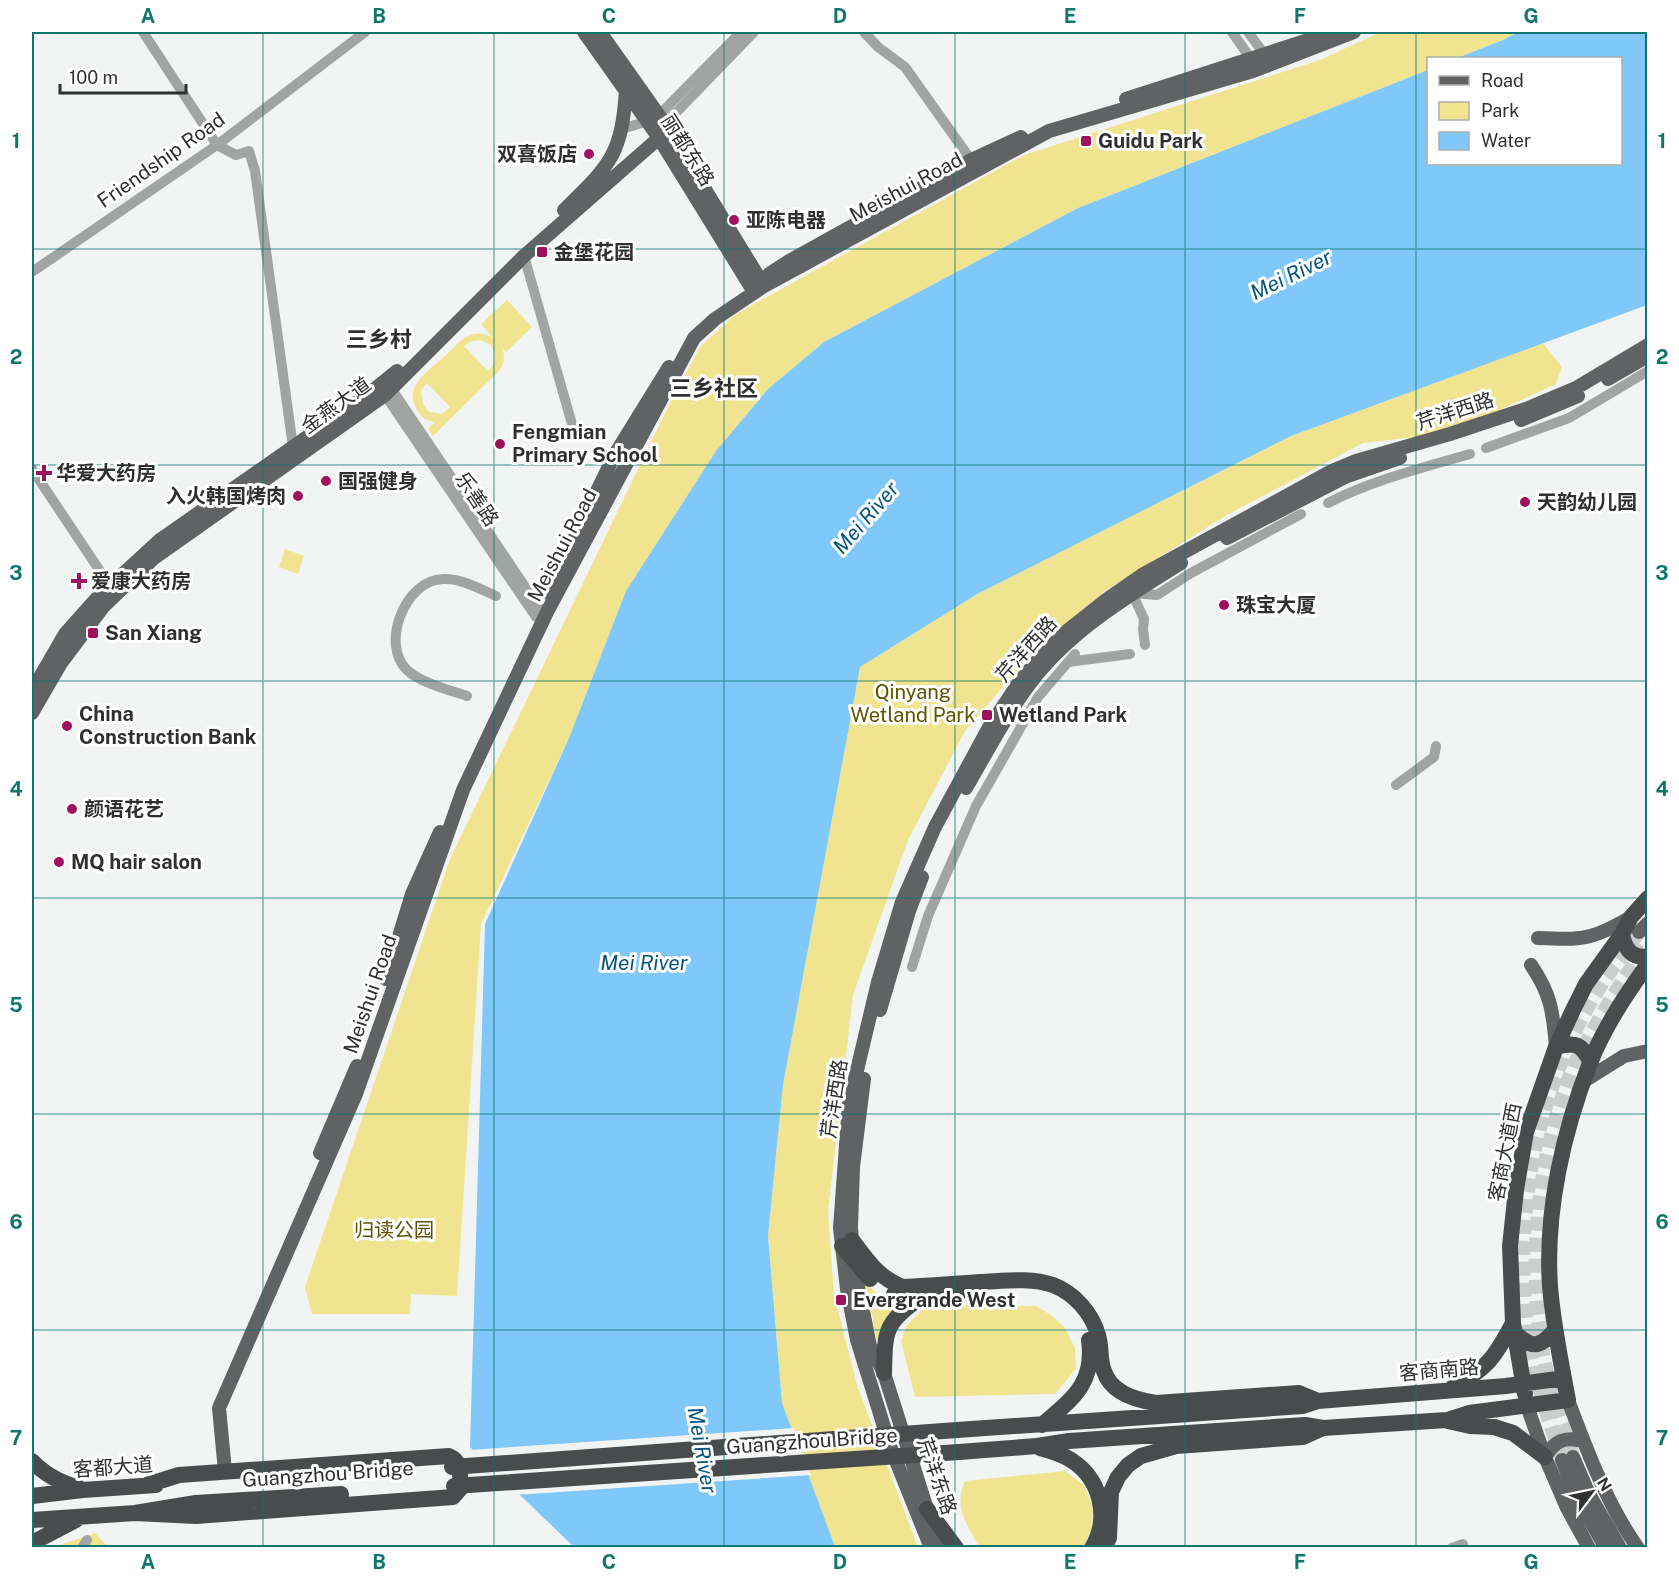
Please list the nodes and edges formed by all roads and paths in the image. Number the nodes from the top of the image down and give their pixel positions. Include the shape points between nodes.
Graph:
1 (143, 32) edge
2 (365, 32) edge
3 (584, 32) edge
4 (600, 32) edge
5 (741, 32) edge
6 (754, 32) edge
7 (864, 32) edge
8 (1232, 32) edge
9 (1248, 32) edge
10 (1332, 32) edge
11 (1354, 32) edge
12 (1258, 57) junction
13 (626, 89) junction
14 (657, 120) junction
15 (622, 129) junction
16 (659, 138) junction
17 (217, 144) junction
18 (613, 157) junction
19 (971, 160) junction
20 (625, 167) junction
21 (524, 256) junction
22 (32, 272) edge
23 (757, 286) junction
24 (1647, 345) edge
25 (1647, 356) edge
26 (1647, 371) edge
27 (388, 391) junction
28 (574, 431) dead end
29 (293, 447) junction
30 (1486, 448) dead end
31 (1470, 454) dead end
32 (32, 469) edge
33 (1328, 503) dead end
34 (1301, 514) dead end
35 (110, 586) junction
36 (1132, 593) junction
37 (496, 596) dead end
38 (542, 615) junction
39 (1145, 645) dead end
40 (1130, 654) dead end
41 (32, 691) edge
42 (467, 696) dead end
43 (32, 713) edge
44 (1436, 746) dead end
45 (1396, 785) dead end
46 (1647, 898) edge
47 (1631, 917) junction
48 (1622, 934) junction
49 (1538, 938) dead end
50 (1647, 957) edge
51 (1647, 963) edge
52 (1531, 965) dead end
53 (912, 967) dead end
54 (1556, 1047) junction
55 (1647, 1050) edge
56 (1591, 1062) junction
57 (1584, 1081) junction
58 (847, 1243) junction
59 (853, 1261) junction
60 (920, 1299) junction
61 (1514, 1328) junction
62 (1555, 1330) junction
63 (884, 1373) junction
64 (1564, 1378) junction
65 (1523, 1384) junction
66 (1446, 1391) junction
67 (1568, 1400) junction
68 (1318, 1401) junction
69 (1527, 1406) junction
70 (1447, 1420) junction
71 (1042, 1425) junction
72 (1323, 1428) junction
73 (1583, 1441) junction
74 (890, 1446) joint
75 (1036, 1446) junction
76 (1560, 1458) junction
77 (32, 1461) edge
78 (219, 1472) junction
79 (197, 1484) joint
80 (147, 1485) junction
81 (82, 1490) junction
82 (32, 1496) edge
83 (927, 1509) junction
84 (135, 1513) junction
85 (84, 1516) junction
86 (32, 1520) edge
87 (32, 1544) edge
88 (932, 1548) edge
89 (942, 1548) edge
90 (956, 1548) edge
91 (1092, 1548) edge
92 (1104, 1548) edge
93 (1589, 1548) edge
94 (1606, 1548) edge
95 (1620, 1548) edge
96 (1638, 1548) edge

1 - 17 street
2 - 17 street, Friendship Road
3 - 13 main road, 丽都东路
4 - 14 main road, 丽都东路
5 - 14 street
6 - 14 street
7 - 19 street via 905,67
8 - 12 street
9 - 12 street
10 - 12 main road, Meishui Road
11 - 23 main road, Meishui Road via 1253,71 1049,131
12 - 19 main road, Meishui Road via 1045,125
13 - 14 main road, 丽都东路
13 - 15 main road, 金燕大道
14 - 15 street
14 - 16 main road, 金燕大道
14 - 23 main road, 丽都东路
15 - 18 main road, 金燕大道
16 - 20 main road, 金燕大道
16 - 23 main road, 丽都东路
17 - 22 street, Friendship Road
17 - 29 street via 236,155 249,152 255,171
18 - 20 main road
18 - 29 main road, 金燕大道 via 598,177 395,372
19 - 23 main road, Meishui Road via 789,261
20 - 21 main road, 金燕大道
21 - 27 main road, 金燕大道
21 - 28 street
23 - 38 main road, Meishui Road via 694,338
24 - 58 main road, 芹洋西路 via 1576,388 1526,409 1356,461 1314,480 1142,575 1067,631 1043,654 988,729 935,827 902,902 849,1104 840,1228
25 - 36 main road, 芹洋西路 via 1553,408 1345,477 1185,560
26 - 30 street via 1569,418
27 - 38 street, 乐善路
27 - 43 main road, 金燕大道 via 154,558 96,615 61,663
29 - 35 main road, 金燕大道 via 160,540
31 - 33 street via 1353,490
32 - 35 street
34 - 36 street via 1156,595
35 - 41 main road, 金燕大道 via 65,634
36 - 39 street via 1144,619
36 - 58 main road, 芹洋西路 via 1073,638 1032,681 945,823 909,911 878,1014 861,1091
37 - 42 street via 443,579 427,584 412,596 398,622 400,660 408,671
38 - 78 main road, Meishui Road via 463,790 356,1094 219,1408
40 - 53 street via 1072,658 1038,697 976,806 928,916
44 - 45 street via 1434,757
46 - 47 highway, 客商大道西
47 - 48 highway, 客商大道西
47 - 49 main road via 1605,932 1584,938
48 - 50 highway via 1629,953
48 - 54 highway, 客商大道西 via 1586,984
51 - 56 highway
52 - 54 main road via 1553,1010
54 - 56 highway via 1577,1044
54 - 61 highway, 客商大道西 via 1526,1132 1516,1190 1510,1246
55 - 57 main road via 1624,1056
56 - 57 highway
57 - 62 highway via 1560,1168 1551,1223 1550,1284
58 - 59 highway
58 - 68 highway via 888,1281 902,1287 1018,1280 1067,1292 1091,1317 1103,1371 1111,1385 1140,1401 1299,1393
58 - 74 main road, 芹洋西路 via 847,1289 857,1340
59 - 60 highway via 881,1288
59 - 63 main road via 870,1346
60 - 63 highway via 900,1312 889,1328 884,1342
60 - 71 highway via 1022,1289 1042,1293 1073,1310 1084,1325 1091,1360 1079,1391
61 - 62 highway via 1529,1344 1536,1345
61 - 65 highway, 客商大道西
61 - 66 highway via 1492,1360
62 - 64 highway
63 - 83 main road, 芹洋东路
64 - 65 highway, 客商南路
64 - 67 highway
65 - 66 highway, 客商南路
65 - 69 highway, 客商大道西
66 - 68 highway, 客商南路
67 - 69 highway
67 - 73 main road
68 - 71 highway, Guangzhou Bridge via 1303,1406
69 - 70 highway via 1469,1413
69 - 76 main road
70 - 72 highway
70 - 76 highway via 1512,1433
71 - 79 highway, Guangzhou Bridge, bridge
72 - 75 highway, Guangzhou Bridge via 1293,1425
72 - 92 highway via 1303,1437 1176,1446 1141,1456 1118,1477 1111,1492 1109,1538
73 - 76 main road via 1563,1438 1551,1448
73 - 96 main road
74 - 88 main road, 芹洋东路
75 - 84 highway, Guangzhou Bridge, bridge via 196,1503
75 - 91 highway via 1073,1461 1096,1488 1102,1522
76 - 93 main road via 1567,1508
76 - 94 main road via 1579,1502
76 - 95 main road via 1589,1494
77 - 81 highway via 47,1474
78 - 80 highway via 179,1474
78 - 84 highway via 449,1456 459,1464 460,1489 453,1497 196,1516
79 - 80 highway, 客都大道
80 - 81 highway, 客都大道
81 - 82 highway, 客都大道
83 - 89 main road, 芹洋东路
83 - 90 highway
84 - 85 highway
85 - 86 highway
85 - 87 highway

